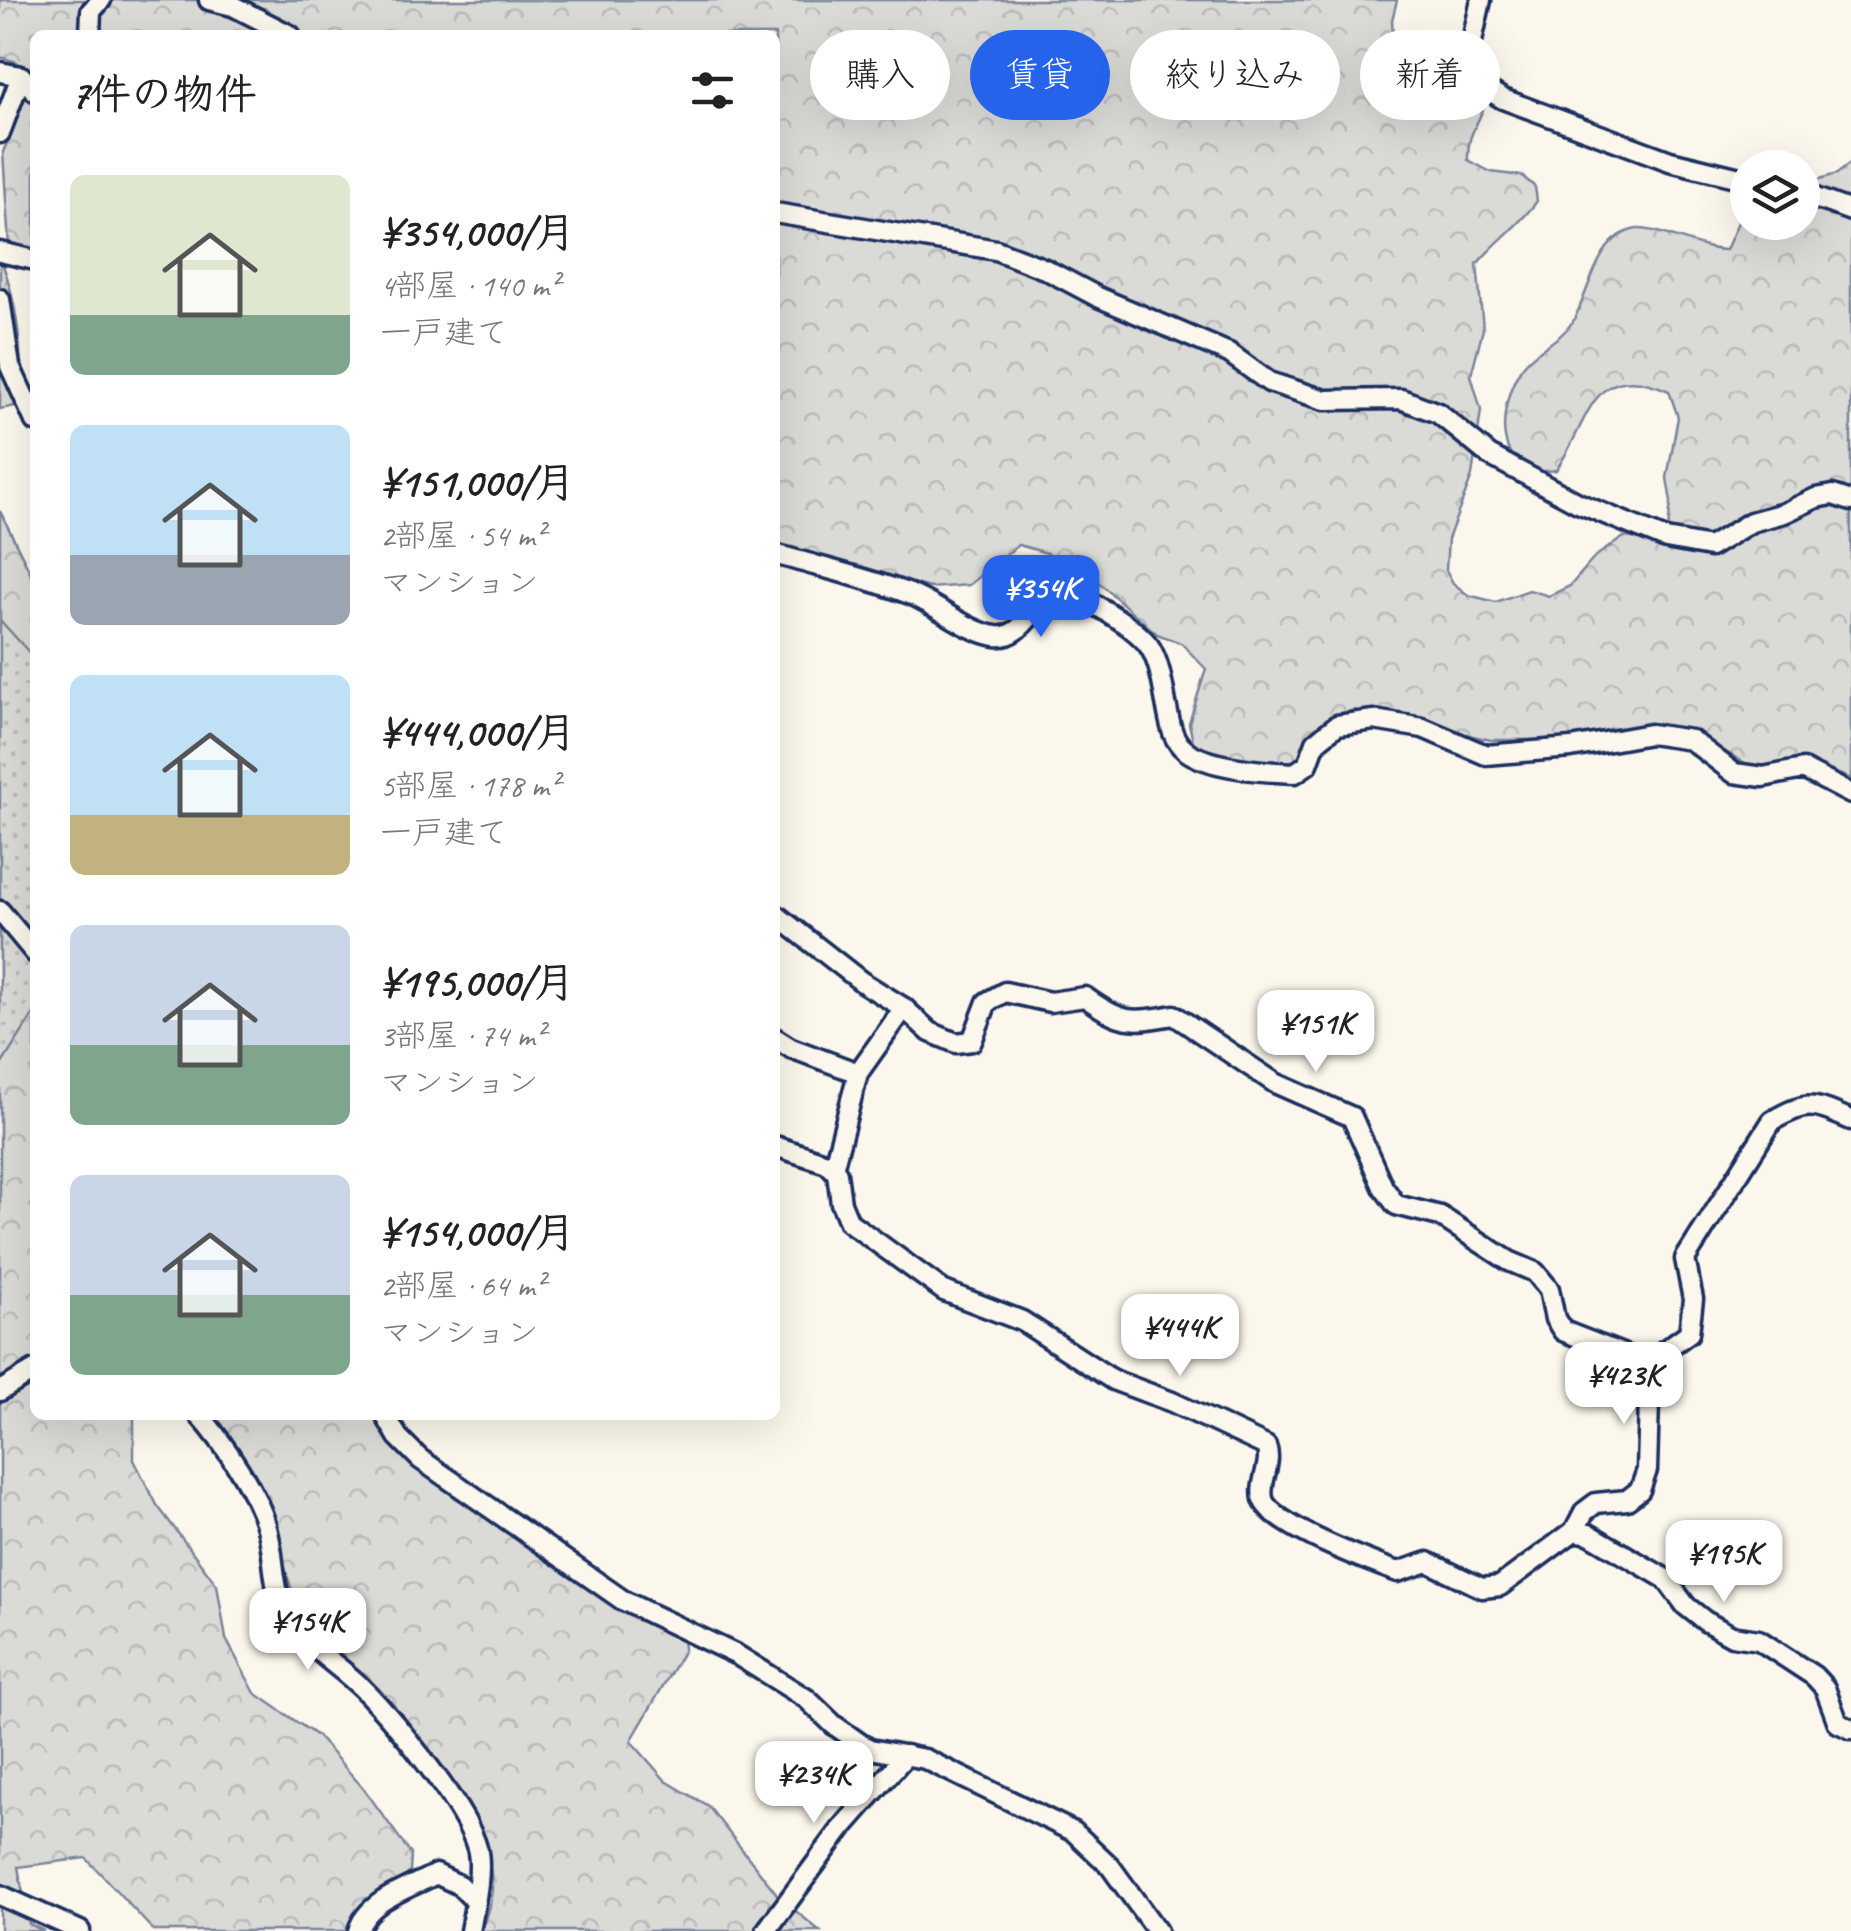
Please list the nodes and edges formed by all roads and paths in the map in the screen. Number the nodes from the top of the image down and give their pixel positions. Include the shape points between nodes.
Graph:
1 (101, 0) edge
2 (209, 0) edge
3 (1481, 0) edge
4 (90, 30) edge
5 (280, 30) edge
6 (0, 72) edge
7 (22, 76) junction
8 (30, 86) edge
9 (0, 133) edge
10 (1730, 175) edge
11 (1820, 200) edge
12 (1851, 211) edge
13 (780, 214) edge
14 (0, 252) edge
15 (30, 259) edge
16 (0, 299) edge
17 (30, 410) edge
18 (1851, 501) edge
19 (780, 555) edge
20 (1851, 794) edge
21 (0, 911) edge
22 (780, 918) edge
23 (30, 947) edge
24 (904, 1008) junction
25 (780, 1041) edge
26 (858, 1073) junction
27 (1851, 1120) edge
28 (780, 1148) edge
29 (833, 1169) junction
30 (1650, 1366) junction
31 (30, 1373) edge
32 (0, 1391) edge
33 (203, 1420) edge
34 (388, 1420) edge
35 (1574, 1531) junction
36 (1851, 1729) edge
37 (906, 1755) junction
38 (0, 1895) edge
39 (476, 1901) junction
40 (80, 1931) edge
41 (358, 1931) edge
42 (470, 1931) edge
43 (766, 1931) edge
44 (1157, 1931) edge

1 - 4 street via 91,10
2 - 5 street
3 - 10 street via 1467,64 1480,86 1670,160
6 - 7 street
7 - 8 street
7 - 9 street
11 - 12 street
13 - 18 street via 996,250 1228,353 1269,382 1326,400 1401,399 1438,413 1489,455 1578,503 1666,539 1710,548 1751,522 1816,498
14 - 15 street
16 - 17 street via 10,366
19 - 20 street via 908,593 991,636 1012,633 1044,599 1076,595 1148,644 1180,746 1235,766 1295,773 1337,725 1374,720 1423,728 1486,755 1650,734 1691,740 1734,773 1763,777 1802,770
21 - 23 street
22 - 24 street
24 - 26 street
24 - 30 street via 956,1044 972,1041 987,1002 1005,992 1050,1002 1085,996 1112,1016 1134,1022 1174,1014 1275,1083 1352,1117 1396,1205 1440,1216 1535,1272 1549,1289 1563,1330
25 - 26 street
26 - 29 street
27 - 30 street via 1814,1104 1772,1121 1685,1259 1693,1299 1689,1334
28 - 29 street
29 - 35 street via 849,1222 944,1291 1022,1322 1113,1380 1266,1446 1262,1494 1268,1510 1329,1545 1398,1572 1428,1562 1482,1588 1500,1586
30 - 35 street via 1640,1490 1627,1500 1596,1503
31 - 32 street
33 - 39 street via 219,1437 268,1528 287,1616 362,1688 433,1773 464,1822 478,1850
34 - 37 street via 420,1459 624,1600 737,1655 870,1749
35 - 36 street via 1666,1579 1705,1621 1732,1636 1759,1640 1814,1676 1838,1724
37 - 43 street
37 - 44 street via 1074,1832 1110,1866
38 - 40 street
39 - 41 street via 436,1874 371,1908
39 - 42 street

